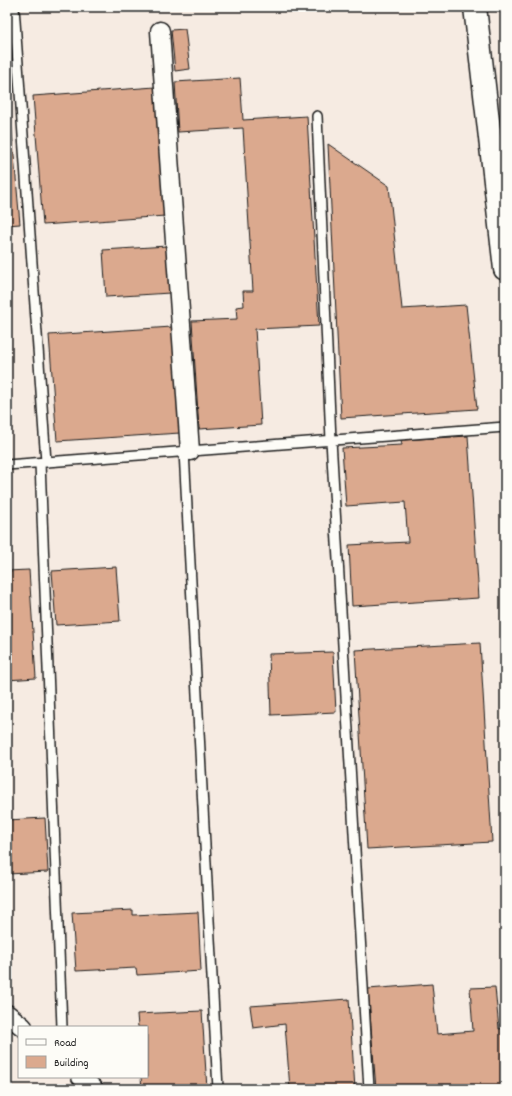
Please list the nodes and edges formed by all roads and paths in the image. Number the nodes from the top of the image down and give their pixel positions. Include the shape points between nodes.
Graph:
1 (14, 7) edge
2 (476, 7) edge
3 (160, 31) dead end
4 (317, 116) dead end
5 (505, 269) edge
6 (505, 427) edge
7 (331, 440) junction
8 (187, 451) junction
9 (43, 462) junction
10 (7, 465) edge
11 (7, 1014) edge
12 (22, 1026) edge
13 (62, 1026) edge
14 (82, 1078) edge
15 (94, 1089) edge
16 (218, 1089) edge
17 (369, 1089) edge

1 - 9 lane
2 - 5 main road
3 - 8 street
4 - 7 lane
6 - 7 lane
7 - 8 lane
7 - 17 lane
8 - 9 lane
8 - 16 lane
9 - 10 lane
9 - 13 lane
11 - 12 street
14 - 15 street

